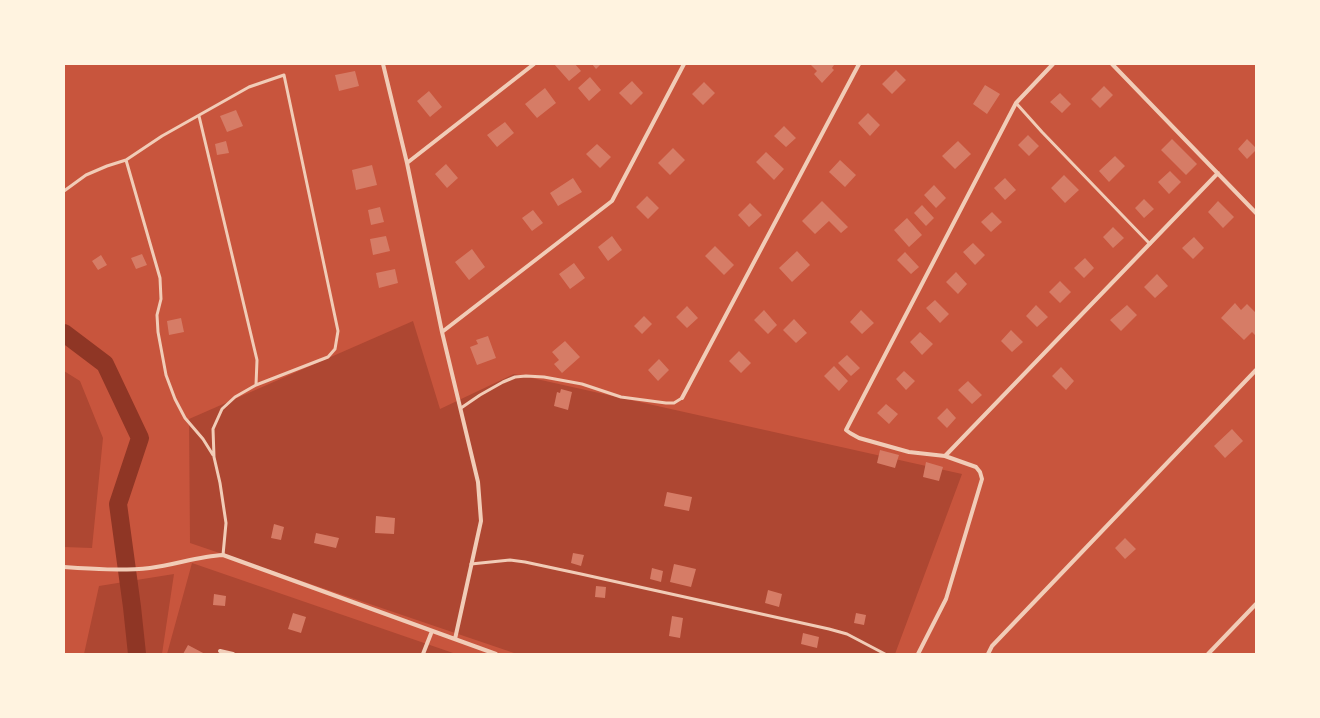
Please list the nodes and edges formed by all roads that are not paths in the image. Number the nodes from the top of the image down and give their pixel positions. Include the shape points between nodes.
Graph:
1 (383, 64) edge
2 (534, 64) edge
3 (684, 64) edge
4 (859, 64) edge
5 (1053, 64) edge
6 (1112, 64) edge
7 (1016, 103) junction
8 (199, 116) junction
9 (126, 160) junction
10 (407, 163) junction
11 (1218, 173) junction
12 (64, 191) edge
13 (1256, 213) edge
14 (1150, 244) junction
15 (442, 332) junction
16 (1256, 370) edge
17 (256, 385) junction
18 (682, 398) joint
19 (461, 408) junction
20 (945, 456) junction
21 (214, 457) junction
22 (223, 555) junction
23 (471, 564) junction
24 (64, 566) edge
25 (1256, 604) edge
26 (432, 631) junction
27 (455, 639) junction
28 (220, 651) dead end
29 (233, 654) edge
30 (423, 654) edge
31 (496, 654) edge
32 (885, 654) edge
33 (918, 654) edge
34 (988, 654) edge
35 (1208, 654) edge

1 - 10 street
2 - 10 street
3 - 15 street via 612,201
4 - 18 street
5 - 7 street
6 - 11 street
7 - 14 lane
7 - 20 street via 846,430 859,438 909,452
8 - 9 lane
8 - 17 lane via 257,360
8 - 17 lane via 249,87 284,75 338,331 335,348 328,357
9 - 12 lane via 86,175
9 - 21 lane via 160,278 162,299 157,315 158,332 166,375 185,418
10 - 15 street
11 - 13 street
11 - 14 street
14 - 20 street
15 - 19 street
16 - 34 street via 992,646
17 - 21 lane via 235,397 222,409 213,429
18 - 19 lane via 674,403 666,403 621,397 582,384 526,376 502,382
19 - 23 street via 478,482 481,521
20 - 33 street via 976,467 982,479 946,599
21 - 22 lane via 226,523
22 - 24 street via 150,568 101,569
22 - 26 street
23 - 27 street
23 - 32 lane via 510,560 581,574 829,629 852,636
25 - 35 street
26 - 27 street
26 - 30 street
27 - 31 street
28 - 29 street

